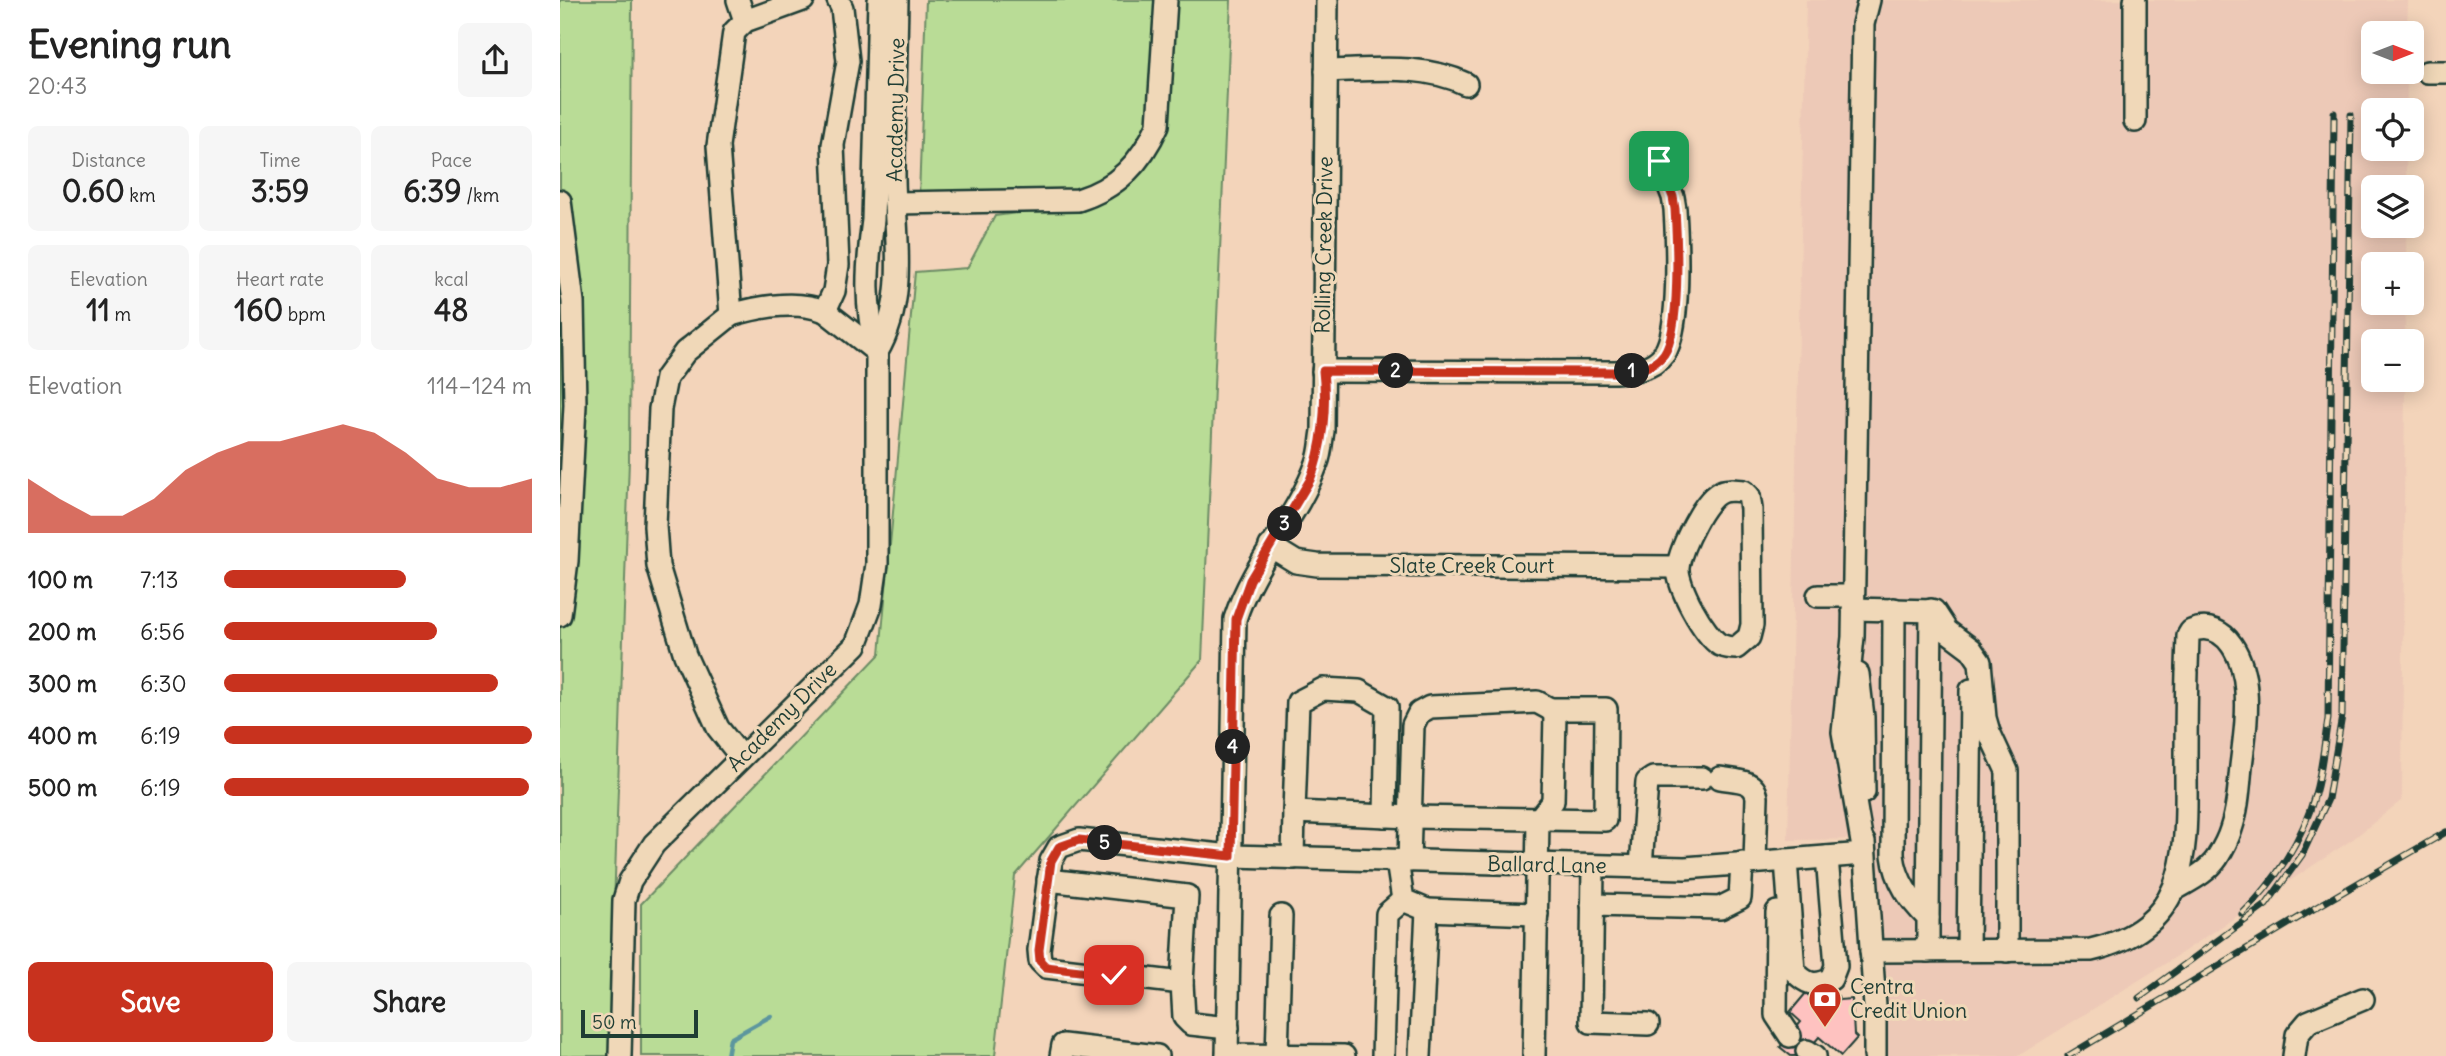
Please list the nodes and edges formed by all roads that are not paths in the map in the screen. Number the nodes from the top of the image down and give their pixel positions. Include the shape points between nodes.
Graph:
1 (738, 0) edge
2 (803, 0) edge
3 (838, 0) edge
4 (878, 0) edge
5 (897, 0) edge
6 (1166, 0) edge
7 (1327, 0) edge
8 (1869, 0) edge
9 (2135, 0) edge
10 (745, 21) junction
11 (1326, 71) junction
12 (1466, 84) dead end
13 (2136, 121) dead end
14 (1659, 161) dead end
15 (560, 201) edge
16 (896, 212) junction
17 (873, 220) junction
18 (825, 311) junction
19 (731, 315) junction
20 (877, 352) junction
21 (1323, 371) junction
22 (1270, 546) junction
23 (1678, 567) junction
24 (1818, 596) dead end
25 (1853, 603) junction
26 (1894, 609) junction
27 (1931, 610) junction
28 (560, 615) edge
29 (1971, 649) junction
30 (1550, 709) junction
31 (741, 757) junction
32 (1294, 812) junction
33 (1385, 816) junction
34 (1411, 817) junction
35 (1538, 820) junction
36 (1864, 854) junction
37 (1231, 856) junction
38 (1827, 857) junction
39 (1293, 858) junction
40 (1782, 860) junction
41 (1403, 861) junction
42 (1749, 863) junction
43 (1538, 865) junction
44 (1593, 866) junction
45 (1642, 867) junction
46 (1048, 880) junction
47 (2174, 890) junction
48 (1403, 900) junction
49 (1592, 905) junction
50 (1427, 910) junction
51 (1537, 914) junction
52 (1281, 916) dead end
53 (1928, 918) junction
54 (1968, 950) junction
55 (1871, 951) junction
56 (1928, 951) junction
57 (2007, 951) junction
58 (1182, 982) junction
59 (2363, 999) dead end
60 (1648, 1024) dead end
61 (1228, 1028) junction
62 (1790, 1036) dead end
63 (620, 1056) edge
64 (1062, 1056) edge
65 (1157, 1056) edge
66 (1227, 1056) edge
67 (1276, 1056) edge
68 (1344, 1056) edge
69 (1383, 1056) edge
70 (1420, 1056) edge
71 (1534, 1056) edge
72 (1875, 1056) edge
73 (2294, 1056) edge

1 - 10 street
2 - 10 street
3 - 18 street via 848,61 833,145 838,265
4 - 17 street, Academy Drive
5 - 16 street, Academy Drive
6 - 16 street via 1158,125 1150,143 1121,178 1078,200
7 - 11 street, Rolling Creek Drive
8 - 25 street via 1863,24
9 - 13 street
10 - 19 street via 734,32 719,130
11 - 12 street via 1425,71
11 - 21 street, Rolling Creek Drive
14 - 21 street via 1675,209 1675,310 1670,341 1654,363 1644,369 1615,372
15 - 28 street via 573,302 575,405
16 - 17 street
16 - 20 street, Academy Drive via 895,296 888,334
17 - 20 street, Academy Drive via 867,297
18 - 19 street via 797,305
18 - 20 street
19 - 31 street via 685,352 666,377 660,409 655,526 658,566 685,655 718,728
20 - 31 street, Academy Drive via 877,564 871,606 856,645
21 - 22 street, Rolling Creek Drive via 1317,463
22 - 23 street, Slate Creek Court via 1296,562 1317,565
22 - 37 street, Rolling Creek Drive via 1242,596 1236,619
23 - 23 street via 1687,538 1712,498 1720,492 1744,491 1749,496 1752,625 1743,645 1736,648 1718,643 1681,590
24 - 25 street
25 - 26 street
25 - 36 street via 1843,732
26 - 27 street
26 - 53 street via 1894,866 1908,897
27 - 29 street via 1947,631
27 - 53 street
29 - 54 street
29 - 57 street via 1980,662 1985,718 2008,782
30 - 34 street via 1537,702 1430,707 1419,713 1413,725
30 - 35 street via 1555,715 1553,801
30 - 35 street via 1606,709 1605,820
31 - 63 street, Academy Drive via 654,844 630,881 624,900
32 - 33 street
32 - 33 street via 1298,702 1323,690 1347,690 1359,691 1387,707
32 - 39 street
33 - 34 street
34 - 35 street
34 - 41 street
35 - 43 street
36 - 38 street, Ballard Lane
36 - 55 street
37 - 39 street, Ballard Lane
37 - 46 street, Ballard Lane via 1079,840 1059,847
37 - 61 street, Rolling Creek Drive
38 - 40 street, Ballard Lane
38 - 40 street via 1836,966 1831,979 1818,985 1805,982 1794,971
39 - 41 street, Ballard Lane
40 - 42 street, Ballard Lane
40 - 62 street via 1776,1015
41 - 43 street, Ballard Lane
41 - 48 street
42 - 45 street, Ballard Lane
42 - 45 street via 1758,797 1751,784 1711,778 1653,778 1647,782
42 - 49 street via 1740,898 1720,908
43 - 44 street, Ballard Lane
43 - 51 street
44 - 45 street, Ballard Lane
44 - 49 street
46 - 58 street via 1187,896
46 - 58 street via 1039,950 1046,967
47 - 47 street via 2187,824 2188,636 2206,628 2222,632 2241,661 2246,690 2237,802 2231,830 2216,860 2199,877
47 - 57 street via 2148,923 2114,944 2082,951
48 - 50 street
48 - 69 street via 1387,914
49 - 60 street via 1591,1022
50 - 51 street
50 - 70 street
51 - 71 street
52 - 67 street
53 - 56 street
54 - 56 street
54 - 57 street
55 - 56 street
55 - 72 street
58 - 61 street via 1184,1017 1191,1024
59 - 73 street via 2308,1023 2297,1035
61 - 66 street, Rolling Creek Drive
64 - 65 street via 1063,1045
66 - 67 street
67 - 68 street

